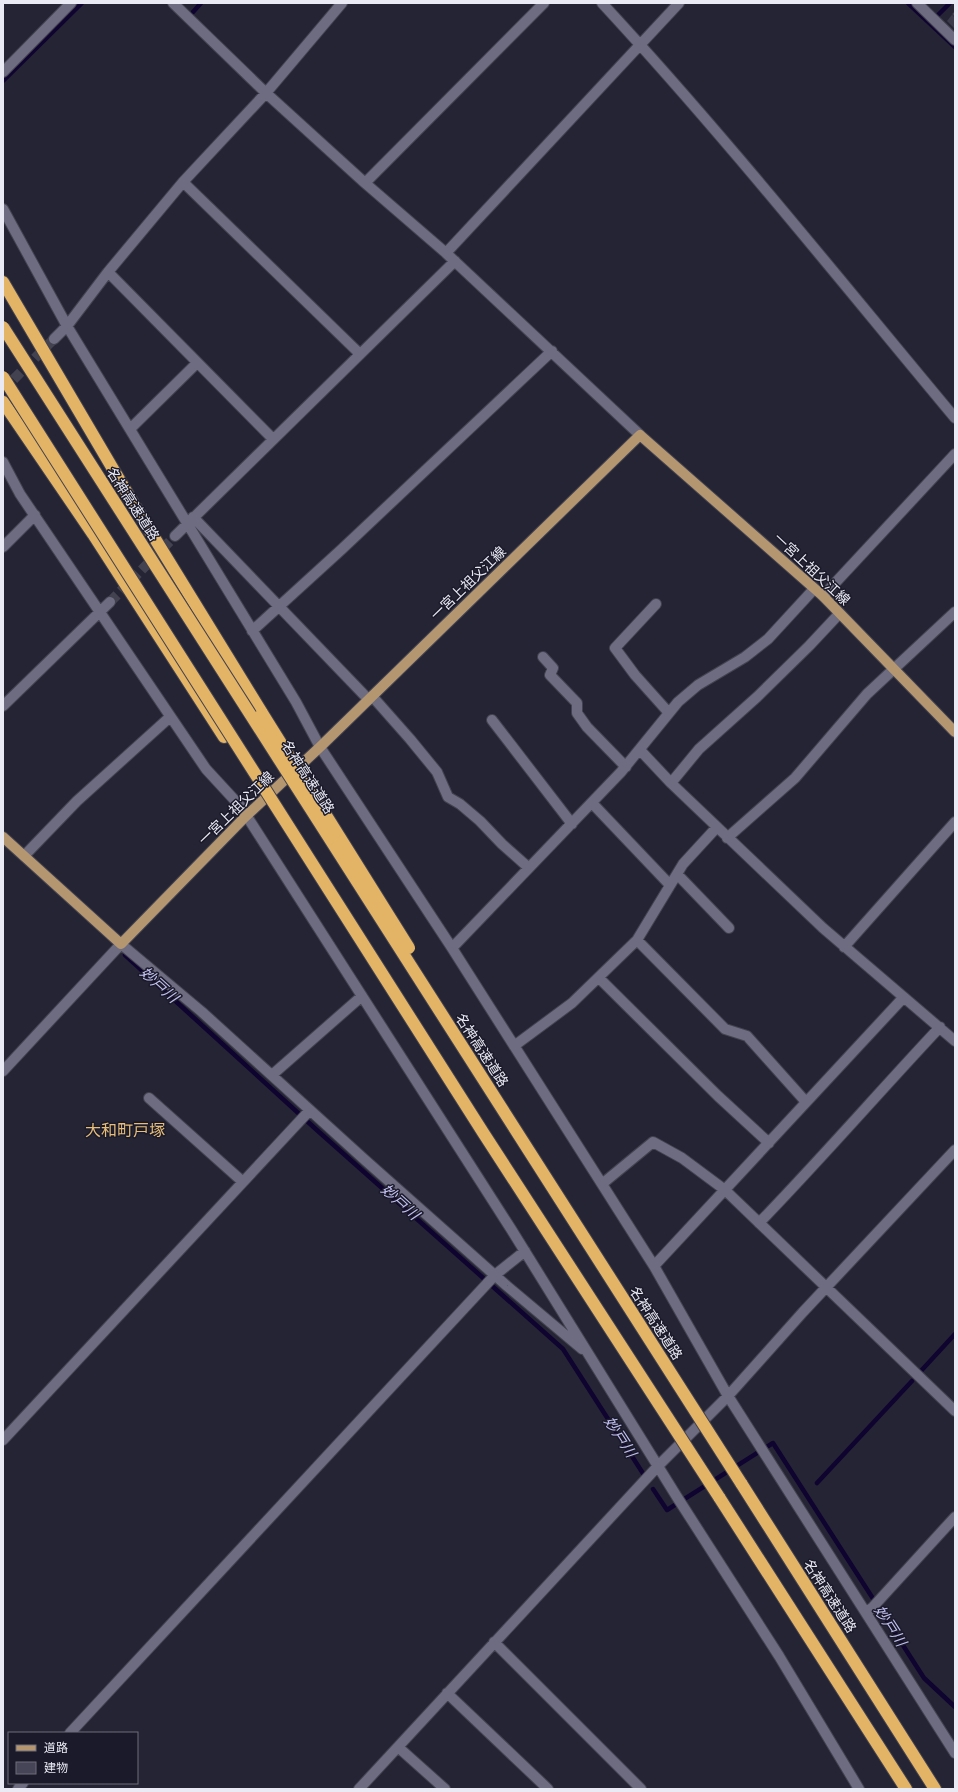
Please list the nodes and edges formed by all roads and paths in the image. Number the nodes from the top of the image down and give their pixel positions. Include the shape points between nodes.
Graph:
1 (71, 3) edge
2 (173, 3) edge
3 (342, 3) edge
4 (544, 3) edge
5 (602, 3) edge
6 (679, 3) edge
7 (916, 3) edge
8 (955, 40) edge
9 (640, 45) junction
10 (3, 72) edge
11 (266, 93) junction
12 (183, 182) junction
13 (365, 183) junction
14 (3, 209) edge
15 (446, 253) junction
16 (455, 261) junction
17 (108, 272) junction
18 (3, 282) edge
19 (67, 326) junction
20 (3, 327) edge
21 (54, 339) tunnel mouth
22 (552, 351) junction
23 (360, 354) junction
24 (197, 363) junction
25 (3, 377) edge
26 (3, 402) edge
27 (955, 418) edge
28 (130, 429) junction
29 (640, 435) junction
30 (273, 439) junction
31 (955, 454) edge
32 (3, 462) edge
33 (35, 515) junction
34 (190, 520) junction
35 (175, 536) tunnel mouth
36 (3, 547) edge
37 (814, 588) junction
38 (822, 596) junction
39 (110, 602) tunnel mouth
40 (656, 604) dead end
41 (280, 607) junction
42 (100, 612) junction
43 (955, 612) edge
44 (839, 614) junction
45 (252, 631) junction
46 (544, 657) dead end
47 (894, 669) junction
48 (370, 698) junction
49 (3, 706) edge
50 (669, 713) junction
51 (170, 717) junction
52 (492, 720) dead end
53 (955, 732) edge
54 (320, 747) junction
55 (640, 750) junction
56 (626, 767) junction
57 (671, 783) junction
58 (592, 803) junction
59 (245, 817) junction
60 (955, 822) edge
61 (572, 824) junction
62 (716, 827) junction
63 (3, 837) edge
64 (727, 838) junction
65 (24, 856) junction
66 (530, 868) junction
67 (677, 874) junction
68 (670, 885) junction
69 (729, 928) dead end
70 (637, 940) junction
71 (121, 944) junction
72 (844, 947) junction
73 (452, 948) junction
74 (599, 978) junction
75 (362, 996) junction
76 (903, 998) junction
77 (940, 1027) junction
78 (955, 1041) edge
79 (514, 1046) junction
80 (3, 1072) edge
81 (272, 1075) junction
82 (149, 1098) dead end
83 (806, 1102) junction
84 (305, 1114) junction
85 (769, 1143) junction
86 (955, 1150) edge
87 (243, 1182) junction
88 (602, 1184) junction
89 (725, 1190) junction
90 (760, 1223) junction
91 (525, 1251) junction
92 (654, 1266) junction
93 (493, 1276) junction
94 (609, 1278) junction
95 (826, 1287) junction
96 (587, 1294) junction
97 (590, 1356) junction
98 (728, 1396) junction
99 (955, 1411) edge
100 (3, 1440) edge
101 (658, 1466) junction
102 (955, 1517) edge
103 (869, 1610) junction
104 (494, 1642) junction
105 (447, 1693) junction
106 (71, 1732) edge
107 (398, 1747) junction
108 (955, 1753) edge
109 (359, 1789) edge
110 (445, 1789) edge
111 (548, 1789) edge
112 (641, 1789) edge
113 (859, 1789) edge
114 (906, 1789) edge
115 (935, 1789) edge

1 - 10 street
2 - 11 street
3 - 11 street
4 - 13 street
5 - 9 street
6 - 9 street
7 - 8 street
9 - 15 street
9 - 27 street
11 - 12 street
11 - 13 street
12 - 17 street
12 - 23 street
13 - 15 street
14 - 19 street
15 - 16 street
16 - 22 street
16 - 23 street
17 - 19 street
17 - 24 street
18 - 94 highway, bridge via 132,503 438,995
19 - 21 street
19 - 28 street
20 - 94 highway, 名神高速道路, bridge
22 - 29 street
22 - 41 street
23 - 30 street
24 - 28 street
24 - 30 street
25 - 96 highway, bridge
26 - 96 highway, bridge via 93,534 478,1138
28 - 34 street
29 - 37 main road, 一宮上祖父江線
29 - 48 main road, 一宮上祖父江線
30 - 34 street
31 - 38 street
32 - 33 street
33 - 36 street
33 - 42 street
34 - 35 street
34 - 41 street
34 - 45 street
37 - 38 main road, 一宮上祖父江線
37 - 50 street via 768,639 745,657 698,685
38 - 44 main road, 一宮上祖父江線
39 - 42 street
40 - 50 street via 615,648
41 - 45 street
41 - 48 street
42 - 49 street
42 - 51 street
43 - 47 street
44 - 47 main road, 一宮上祖父江線
44 - 57 street via 762,692 699,749
45 - 54 street via 296,702
46 - 56 street via 553,668 550,675 577,703 577,713 587,727
47 - 53 main road, 一宮上祖父江線
47 - 64 street via 867,694 795,778
48 - 54 main road, 一宮上祖父江線
48 - 66 street via 410,739 437,772 448,797 480,821
50 - 55 street
51 - 59 street via 206,769 240,807
51 - 65 street via 77,801
52 - 61 street
54 - 59 main road, 一宮上祖父江線
54 - 73 street
55 - 56 street
55 - 57 street
56 - 58 street
57 - 62 street
58 - 61 street
58 - 68 street
59 - 71 main road, 一宮上祖父江線
59 - 75 street
60 - 72 street
61 - 66 street
62 - 64 street
62 - 67 street
63 - 65 main road
64 - 72 street
65 - 71 main road
66 - 73 street
67 - 68 street
67 - 69 street
68 - 70 street
70 - 74 street
70 - 83 street via 725,1029 747,1036
71 - 80 street
71 - 81 street
72 - 76 street
73 - 79 street
74 - 79 street via 572,1003
74 - 85 street
75 - 81 street
75 - 91 street
76 - 77 street
76 - 83 street
77 - 78 street
77 - 90 street
79 - 88 street
81 - 84 street
82 - 87 street
83 - 85 street
84 - 87 street
84 - 93 street
85 - 89 street
86 - 95 street
87 - 100 street
88 - 89 street via 652,1142 682,1158
88 - 92 street
89 - 90 street
89 - 92 street
90 - 95 street
91 - 93 street
91 - 97 street
92 - 98 street
93 - 97 street
93 - 106 street
94 - 115 highway, 名神高速道路, bridge
95 - 98 street
95 - 99 street
96 - 114 highway, bridge
97 - 101 street
98 - 101 street
98 - 103 street
101 - 104 street
101 - 113 street via 779,1656
102 - 103 street
103 - 108 street
104 - 105 street
104 - 112 street
105 - 107 street
105 - 111 street
107 - 109 street
107 - 110 street

